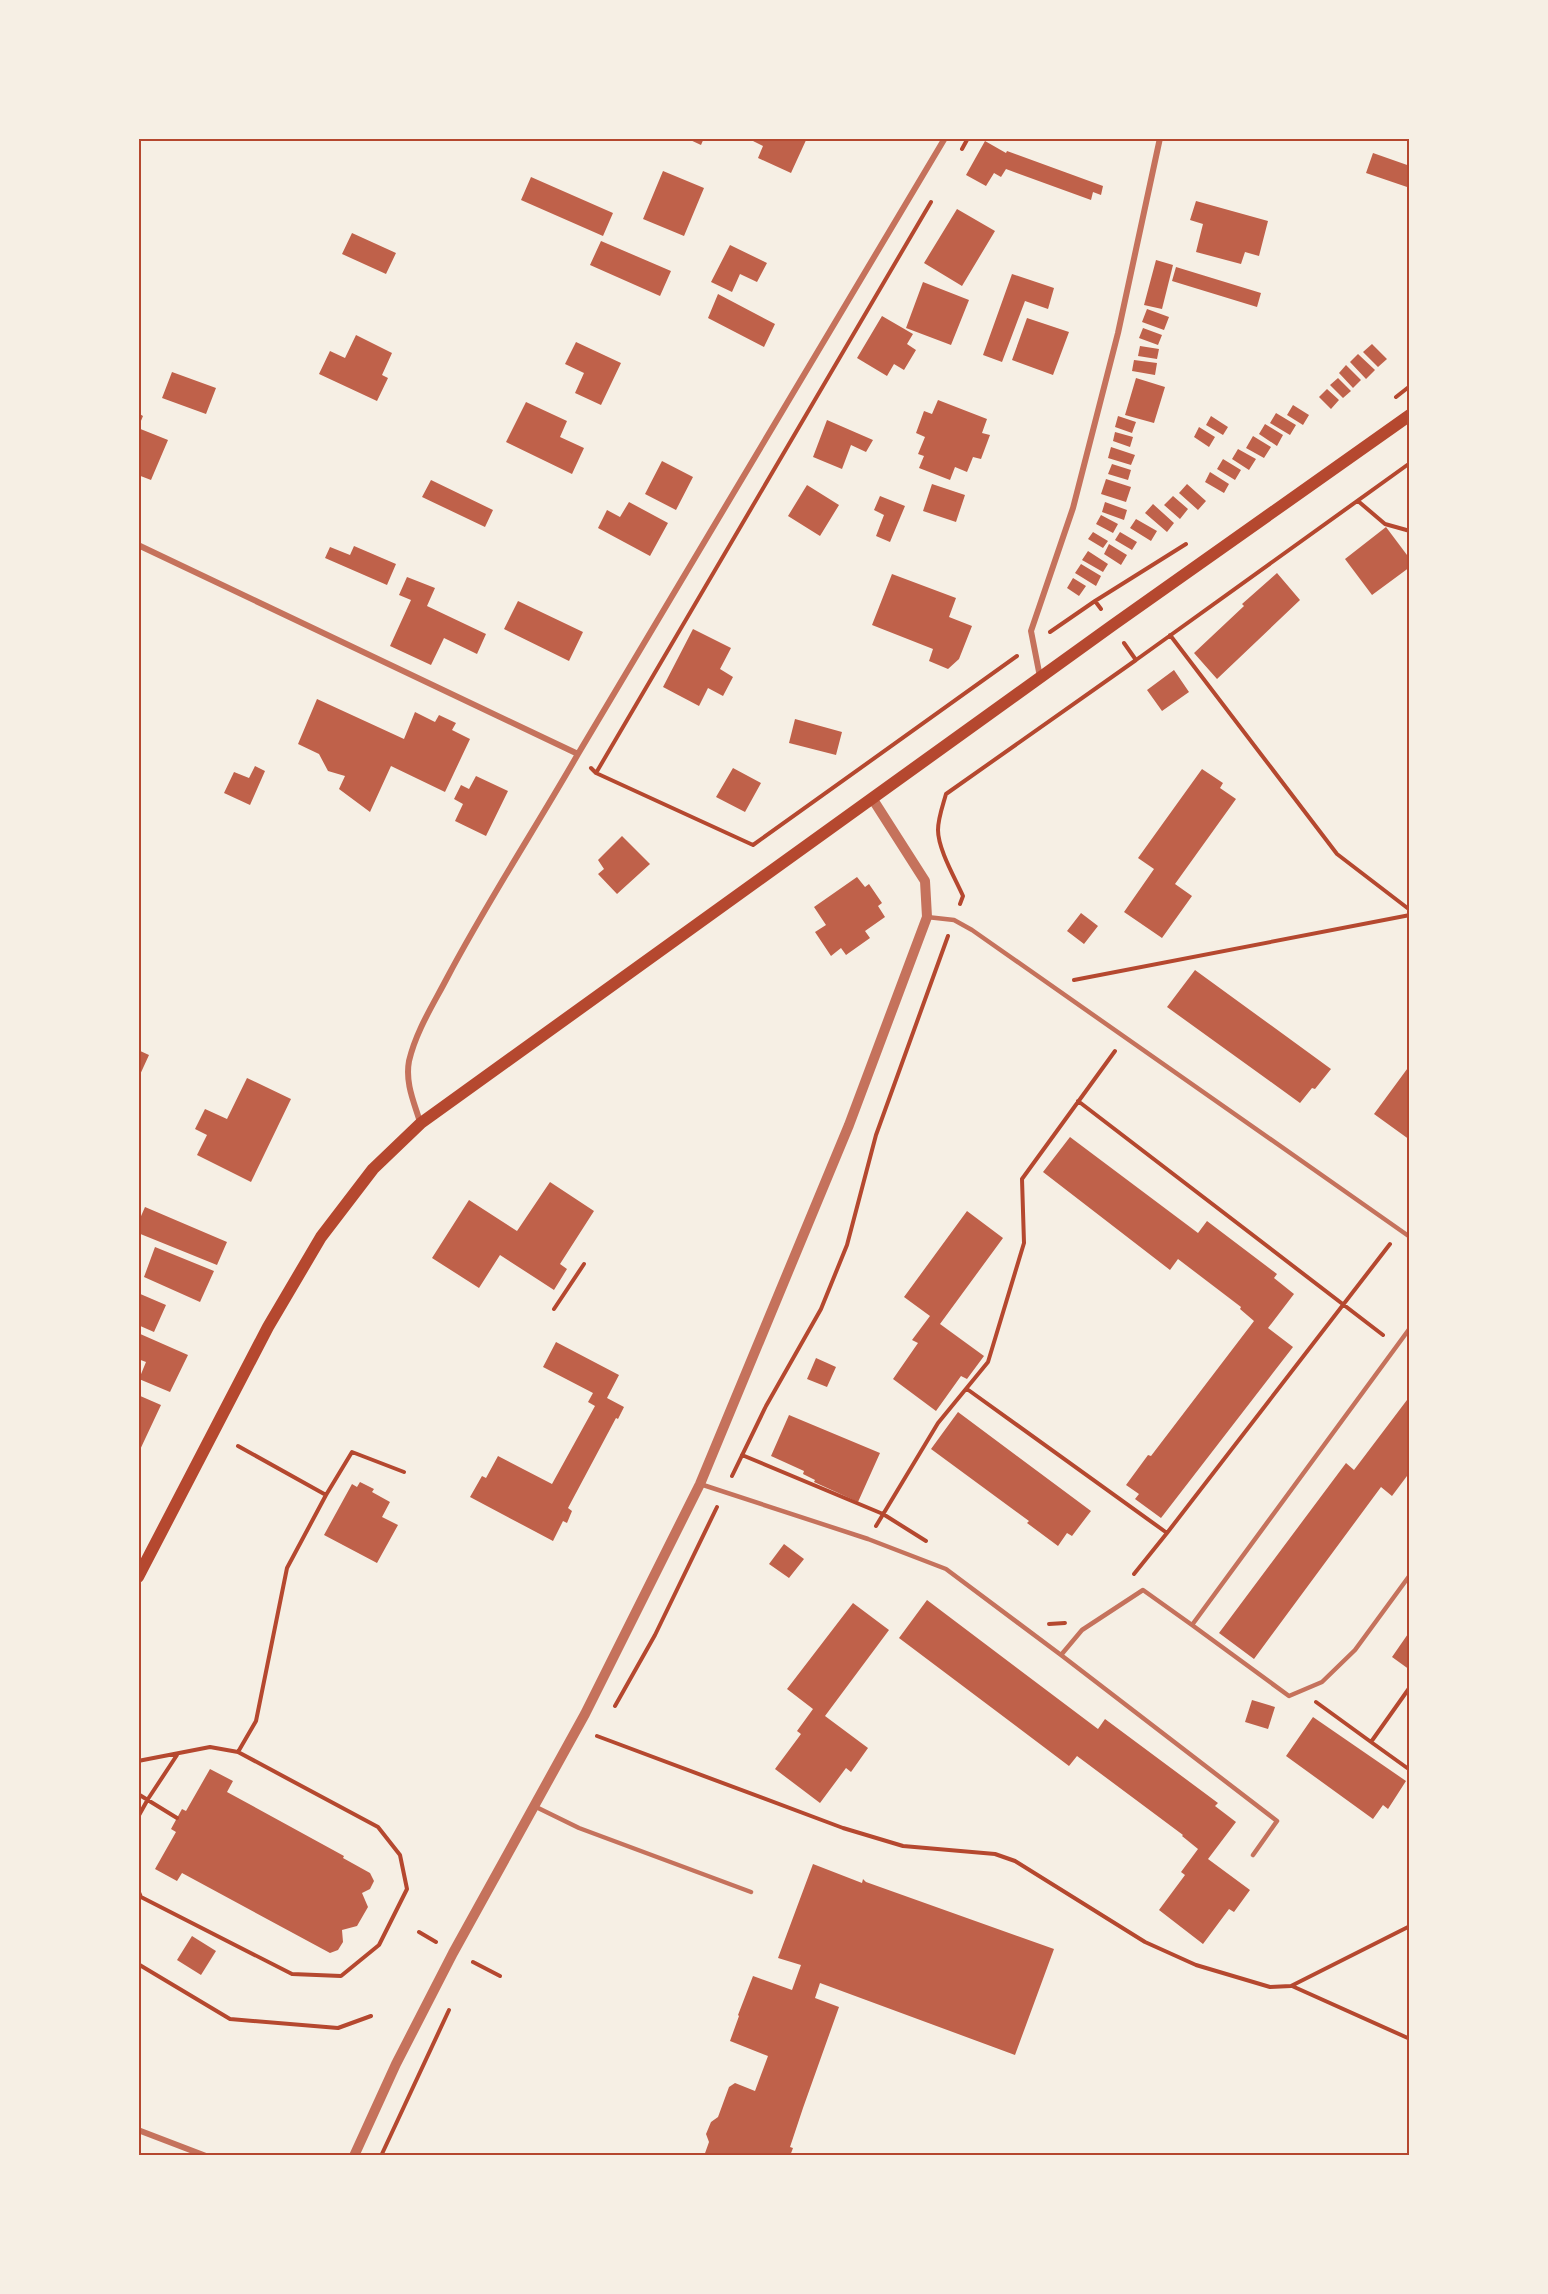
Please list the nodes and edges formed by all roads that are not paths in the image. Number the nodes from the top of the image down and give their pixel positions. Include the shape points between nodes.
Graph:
1 (945, 138) edge
2 (1160, 138) edge
3 (1410, 415) edge
4 (138, 545) edge
5 (1040, 678) junction
6 (578, 754) junction
7 (872, 798) junction
8 (927, 917) junction
9 (421, 1123) junction
10 (1410, 1237) edge
11 (1410, 1328) edge
12 (700, 1484) junction
13 (1410, 1575) edge
14 (138, 1577) edge
15 (1192, 1625) junction
16 (1061, 1655) junction
17 (534, 1806) junction
18 (1253, 1854) dead end
19 (751, 1892) dead end
20 (138, 2130) edge
21 (206, 2156) edge
22 (354, 2156) edge

1 - 6 street
2 - 5 street via 1118,333 1073,508 1031,631
3 - 5 main road
4 - 6 street
5 - 7 main road
6 - 9 street via 471,933 416,1037 408,1087
7 - 8 street via 926,880
7 - 9 main road
8 - 10 lane via 954,920
8 - 12 street via 844,1136
9 - 14 main road via 373,1169 321,1237 268,1326
11 - 15 lane
12 - 16 lane via 946,1569
12 - 17 street via 585,1714
13 - 15 lane via 1355,1650 1322,1682 1289,1696
15 - 16 lane via 1143,1590 1082,1630
16 - 18 lane via 1277,1821
17 - 19 lane via 579,1828
17 - 22 street via 453,1953
20 - 21 street

